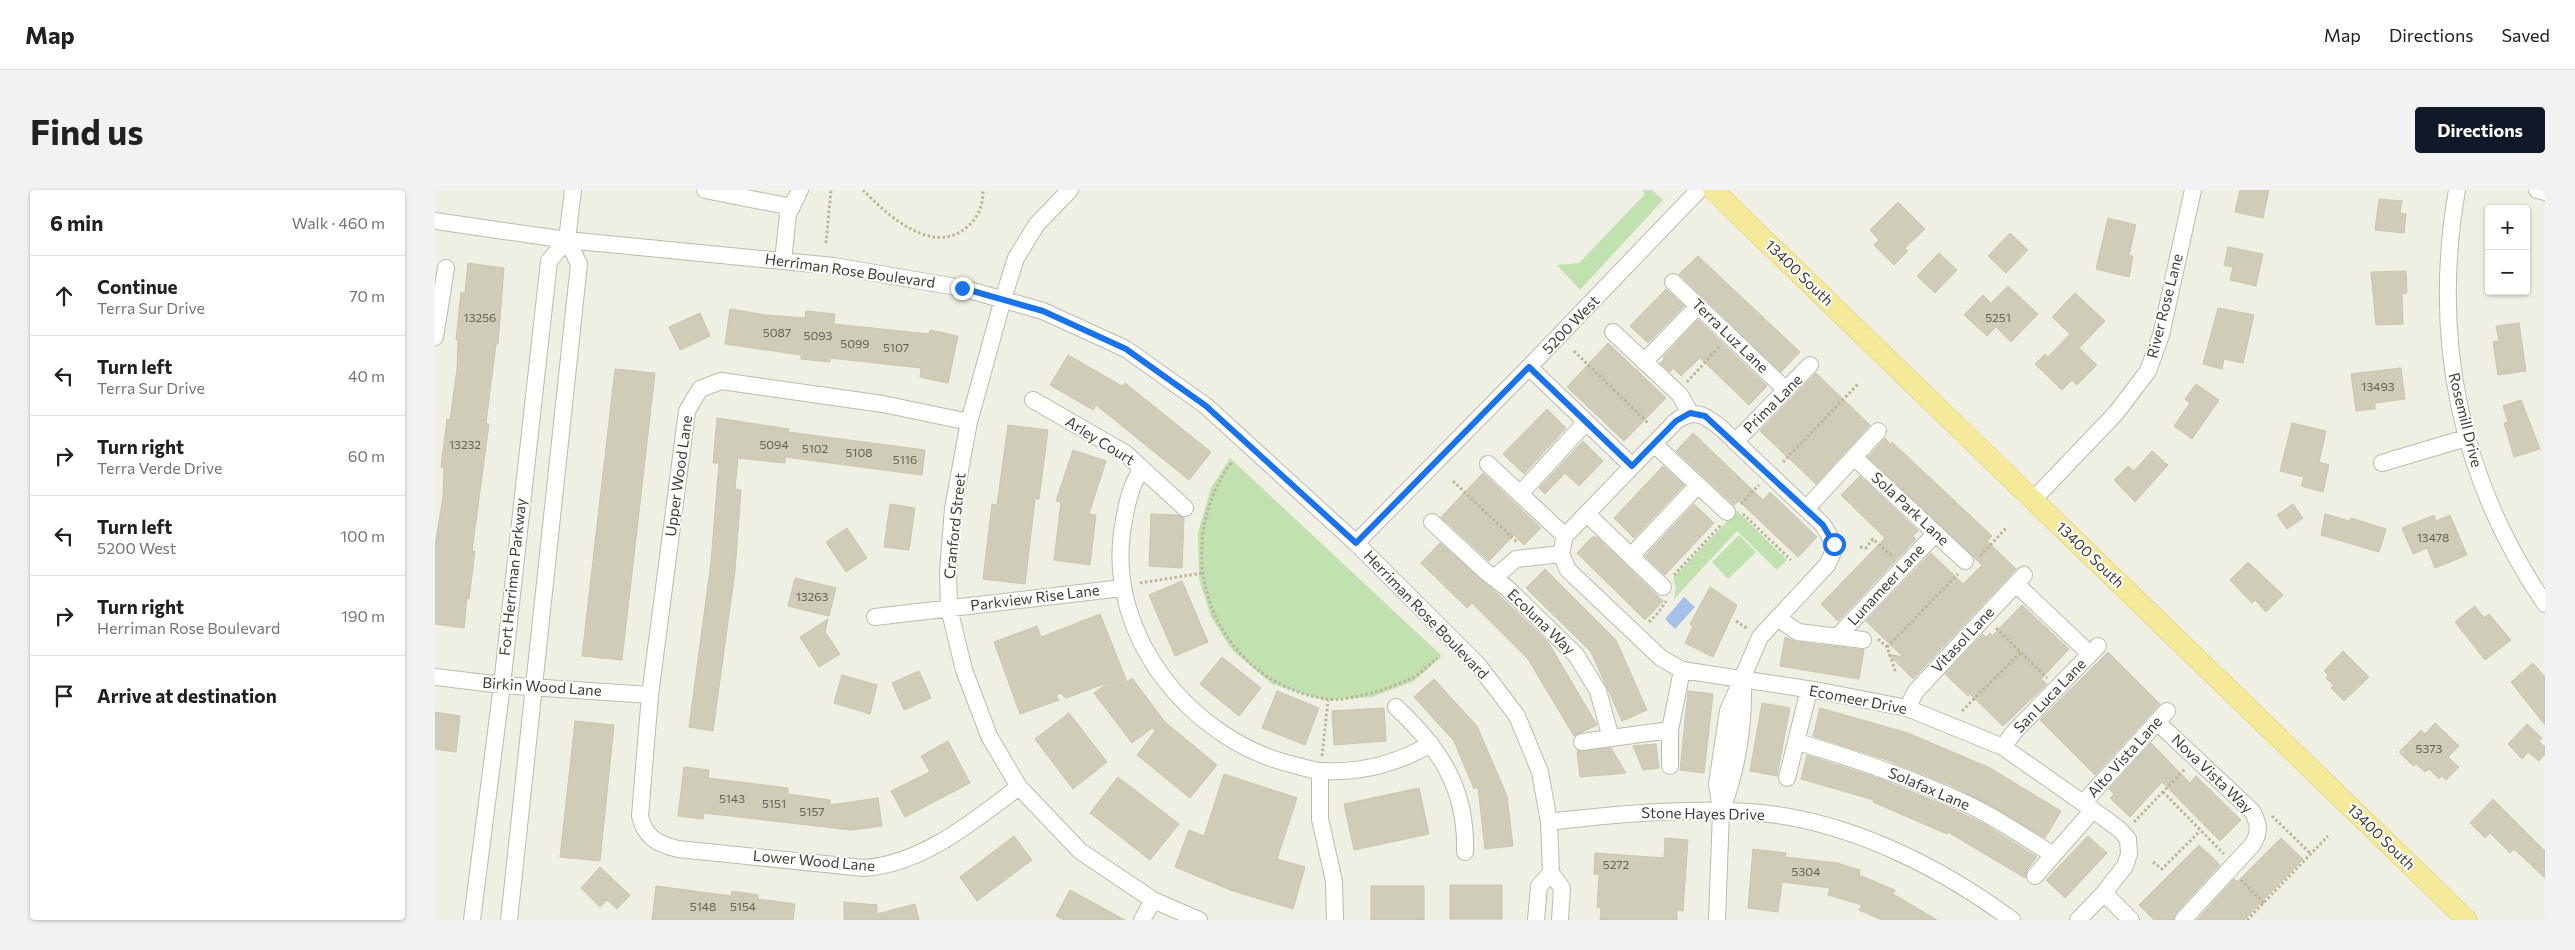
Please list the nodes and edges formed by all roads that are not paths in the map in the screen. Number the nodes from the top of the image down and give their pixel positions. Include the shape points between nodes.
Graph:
1 (573, 190) edge
2 (705, 190) edge
3 (801, 190) edge
4 (1699, 190) edge
5 (1713, 190) edge
6 (2193, 190) edge
7 (2457, 190) edge
8 (2537, 190) edge
9 (1066, 191) edge
10 (2545, 192) edge
11 (792, 207) junction
12 (435, 221) edge
13 (567, 240) junction
14 (783, 261) junction
15 (446, 268) dead end
16 (1673, 282) dead end
17 (1003, 299) junction
18 (1698, 306) junction
19 (435, 332) edge
20 (1613, 332) dead end
21 (1644, 362) junction
22 (1810, 365) dead end
23 (1529, 367) junction
24 (1786, 390) junction
25 (1033, 400) dead end
26 (1690, 413) junction
27 (969, 422) junction
28 (1586, 422) junction
29 (1878, 432) dead end
30 (2467, 438) junction
31 (1735, 442) junction
32 (1654, 444) junction
33 (1855, 458) junction
34 (2382, 463) dead end
35 (1488, 464) dead end
36 (1632, 466) junction
37 (1143, 468) junction
38 (1698, 485) junction
39 (1520, 494) junction
40 (2033, 500) junction
41 (1185, 508) dead end
42 (1807, 509) junction
43 (1587, 514) junction
44 (1726, 517) road end
45 (1432, 522) dead end
46 (1936, 533) junction
47 (1565, 536) junction
48 (1356, 543) junction
49 (1561, 554) junction
50 (1631, 556) junction
51 (1968, 564) road end
52 (1494, 578) junction
53 (1129, 586) junction
54 (1667, 588) road end
55 (2545, 604) edge
56 (949, 608) junction
57 (875, 617) dead end
58 (1777, 618) junction
59 (1837, 637) junction
60 (1869, 638) road end
61 (2094, 650) joint
62 (1682, 670) junction
63 (435, 677) edge
64 (1742, 679) junction
65 (501, 686) junction
66 (534, 688) junction
67 (1809, 690) junction
68 (650, 695) junction
69 (1396, 707) dead end
70 (1907, 708) junction
71 (2163, 717) joint
72 (1671, 730) junction
73 (1611, 738) junction
74 (1582, 742) dead end
75 (1798, 742) junction
76 (1431, 744) junction
77 (2003, 747) junction
78 (1321, 764) junction
79 (1670, 766) dead end
80 (1787, 778) dead end
81 (1019, 787) junction
82 (2088, 806) junction
83 (1721, 811) junction
84 (1549, 822) junction
85 (650, 837) joint
86 (1465, 852) dead end
87 (2053, 854) junction
88 (1551, 873) junction
89 (2035, 876) dead end
90 (2104, 893) junction
91 (1153, 900) junction
92 (472, 920) edge
93 (509, 920) edge
94 (1142, 920) edge
95 (1199, 920) edge
96 (1335, 920) edge
97 (1536, 920) edge
98 (1560, 920) edge
99 (1717, 920) edge
100 (2012, 920) edge
101 (2078, 920) edge
102 (2131, 920) edge
103 (2183, 920) edge
104 (2467, 920) edge

1 - 13 street
2 - 11 street
3 - 11 street
4 - 23 street, 5200 West
5 - 40 main road, 13400 South
6 - 40 street, River Rose Lane via 2161,335 2148,370 2116,413
7 - 30 street, Rosemill Drive via 2447,268 2448,338 2453,378
8 - 10 street
9 - 17 street, Cranford Street via 1037,224 1016,258
11 - 14 street via 788,214
12 - 13 street, Herriman Rose Boulevard
13 - 14 street, Herriman Rose Boulevard
13 - 65 street, Fort Herriman Parkway via 549,261
13 - 66 street via 579,264
14 - 17 street, Herriman Rose Boulevard via 834,266 962,288
15 - 19 street
16 - 18 street, Terra Luz Lane
17 - 27 street, Cranford Street
17 - 48 street, Herriman Rose Boulevard via 1043,311 1126,349 1206,406
18 - 21 street
18 - 24 street, Terra Luz Lane
20 - 21 street
21 - 26 street via 1680,394
22 - 24 street, Prima Lane
23 - 28 street
23 - 48 street, 5200 West
24 - 31 street, Prima Lane
25 - 37 street, Arley Court via 1125,453
26 - 31 street via 1705,416
26 - 32 street via 1676,421
27 - 56 street, Cranford Street via 953,508
27 - 68 street, Upper Wood Lane via 883,404 721,381 699,388 687,411
28 - 36 street
28 - 39 street
29 - 33 street
30 - 34 street
30 - 55 street, Rosemill Drive via 2496,518
31 - 42 street
32 - 36 street
32 - 38 street
33 - 42 street
33 - 46 street, Sola Park Lane
35 - 39 street
36 - 43 street
37 - 41 street, Arley Court
37 - 53 street via 1133,482 1121,539
38 - 44 street
38 - 50 street
39 - 47 street
40 - 104 main road, 13400 South
42 - 58 street via 1823,525 1834,544 1833,554 1827,565
43 - 47 street
43 - 50 street
45 - 52 street
46 - 51 street, Sola Park Lane
46 - 59 street, Lunameer Lane
47 - 49 street
48 - 84 street, Herriman Rose Boulevard via 1479,666 1517,716 1540,772
49 - 52 street, Ecoluna Way via 1516,559
49 - 62 street, Ecomeer Drive via 1564,564 1575,576 1661,658
50 - 54 street
52 - 73 street, Ecoluna Way via 1576,655 1598,691
53 - 56 street, Parkview Rise Lane
53 - 78 street via 1135,628 1157,668 1189,707 1225,736 1260,756
56 - 57 street, Parkview Rise Lane
56 - 81 street, Cranford Street via 964,670 989,736
58 - 59 street, Lunameer Lane via 1798,632
58 - 64 street via 1759,637
59 - 60 street, Lunameer Lane
61 - 70 street, Vitasol Lane via 2020,579 1915,691
61 - 77 street, San Luca Lane
62 - 64 street, Ecomeer Drive
62 - 72 street
63 - 65 street, Birkin Wood Lane
64 - 67 street, Ecomeer Drive
64 - 83 street via 1727,720 1717,784
65 - 66 street, Birkin Wood Lane
65 - 92 street, Fort Herriman Parkway
66 - 68 street, Birkin Wood Lane
66 - 93 street
67 - 70 street, Ecomeer Drive
67 - 75 street
68 - 85 street, Upper Wood Lane via 640,816
69 - 76 street
70 - 77 street, Ecomeer Drive
71 - 82 street, Alto Vista Lane
71 - 103 street, Nova Vista Way via 2252,811 2258,822 2259,833 2253,844
72 - 73 street
72 - 79 street
73 - 74 street
75 - 80 street
75 - 87 street, Solafax Lane via 1870,764 1959,801 2012,828
76 - 78 street via 1385,765
76 - 86 street via 1453,780 1460,803
77 - 82 street, Ecomeer Drive
78 - 96 street via 1320,819 1334,881
81 - 85 street, Lower Wood Lane via 925,851 885,867 864,868 678,849
81 - 91 street, Cranford Street via 1080,851
82 - 87 street, Alto Vista Lane
82 - 90 street, Ecomeer Drive via 2128,839 2129,854 2125,866
83 - 84 street, Stone Hayes Drive via 1633,812
83 - 99 street
83 - 100 street, Stone Hayes Drive via 1808,821 1867,840 1927,867 1987,901
84 - 88 street, Herriman Rose Boulevard
87 - 89 street, Alto Vista Lane
88 - 97 street via 1539,886
88 - 98 street, Herriman Rose Boulevard via 1562,888
90 - 101 street, Ecomeer Drive
90 - 102 street
91 - 94 street
91 - 95 street, Cranford Street

